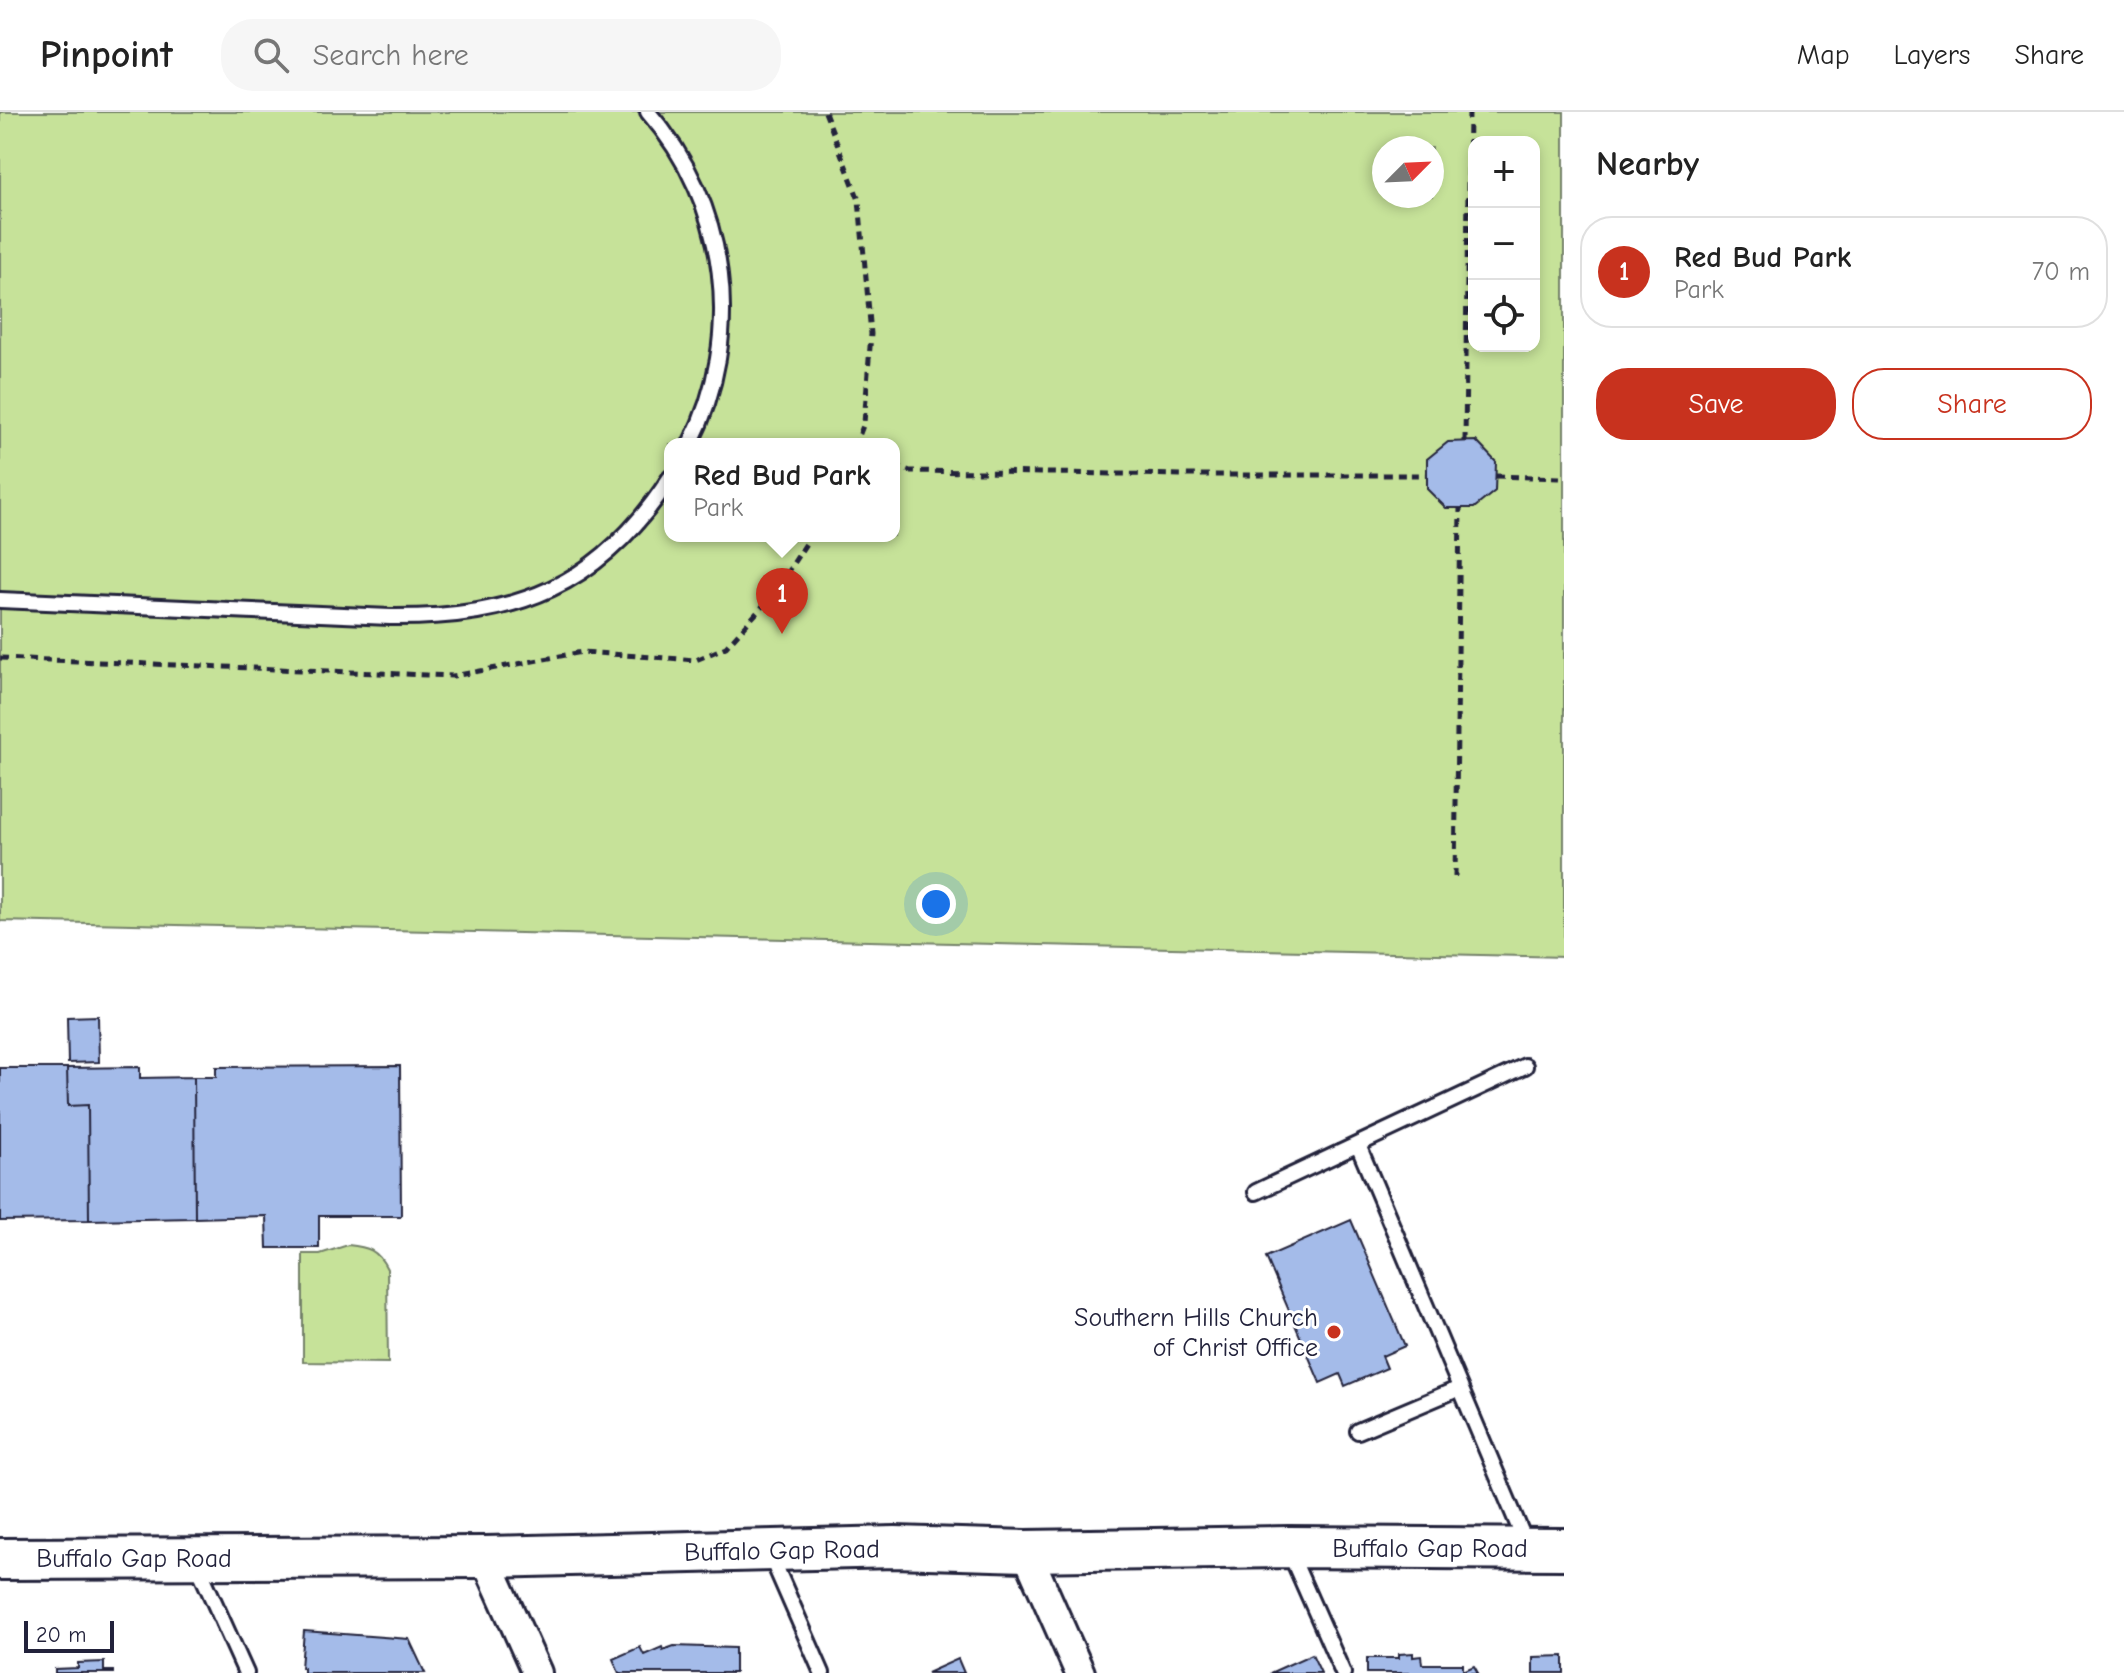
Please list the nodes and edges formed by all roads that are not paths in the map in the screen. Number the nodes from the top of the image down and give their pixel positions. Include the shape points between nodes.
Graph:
1 (648, 112) edge
2 (692, 438) edge
3 (664, 486) edge
4 (0, 600) edge
5 (1525, 1066) dead end
6 (1358, 1145) junction
7 (1256, 1192) dead end
8 (1460, 1388) junction
9 (1358, 1431) dead end
10 (1288, 1547) junction
11 (1546, 1548) edge
12 (768, 1550) junction
13 (1026, 1551) junction
14 (485, 1557) junction
15 (195, 1558) junction
16 (0, 1559) edge
17 (246, 1673) edge
18 (537, 1673) edge
19 (822, 1673) edge
20 (1080, 1673) edge
21 (1343, 1673) edge

1 - 2 lane via 696,185 718,250 720,343
3 - 4 lane via 640,520 593,563 541,594 485,612 390,617
5 - 6 lane
6 - 7 lane
6 - 8 lane
8 - 9 lane
8 - 11 lane
10 - 11 main road, Buffalo Gap Road
10 - 13 main road, Buffalo Gap Road
10 - 21 lane
12 - 13 main road, Buffalo Gap Road
12 - 14 main road, Buffalo Gap Road
12 - 19 lane
13 - 20 street
14 - 15 main road, Buffalo Gap Road
14 - 18 street
15 - 16 main road, Buffalo Gap Road
15 - 17 lane

